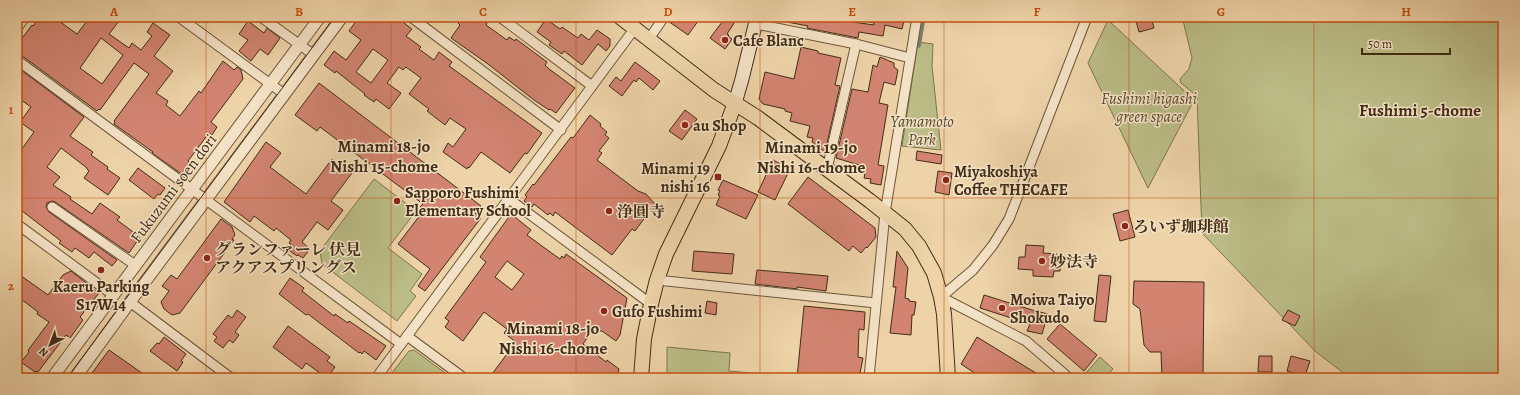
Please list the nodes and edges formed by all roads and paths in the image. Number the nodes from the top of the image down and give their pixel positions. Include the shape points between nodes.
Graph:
1 (25, 17) edge
2 (180, 17) edge
3 (261, 17) edge
4 (320, 17) edge
5 (342, 17) edge
6 (411, 17) edge
7 (500, 17) edge
8 (620, 17) edge
9 (664, 17) edge
10 (917, 17) edge
11 (1087, 17) edge
12 (756, 21) edge
13 (17, 28) edge
14 (635, 28) junction
15 (649, 39) junction
16 (856, 44) junction
17 (300, 45) junction
18 (314, 55) junction
19 (910, 58) junction
20 (17, 60) edge
21 (271, 84) junction
22 (592, 86) junction
23 (284, 94) junction
24 (735, 103) junction
25 (560, 130) junction
26 (827, 169) junction
27 (192, 189) junction
28 (206, 199) junction
29 (509, 199) junction
30 (52, 207) dead end
31 (886, 213) junction
32 (17, 224) edge
33 (135, 265) junction
34 (657, 280) junction
35 (113, 295) junction
36 (941, 297) junction
37 (130, 302) junction
38 (876, 303) junction
39 (651, 304) junction
40 (404, 340) junction
41 (52, 378) edge
42 (75, 378) edge
43 (231, 378) edge
44 (376, 378) edge
45 (464, 378) edge
46 (642, 378) edge
47 (869, 378) edge
48 (948, 378) edge
49 (1069, 378) edge

1 - 13 street
2 - 21 street
3 - 17 street
4 - 17 street, Fukuzumi soen dori
5 - 18 street, Fukuzumi soen dori
6 - 25 street
7 - 22 street
8 - 14 main road
9 - 15 street
10 - 19 street
11 - 36 street via 1009,219 980,262
12 - 16 street
12 - 24 main road
14 - 15 main road
14 - 22 street
15 - 24 main road via 714,90
16 - 19 street
16 - 26 street
17 - 18 street
17 - 21 street, Fukuzumi soen dori
18 - 23 street, Fukuzumi soen dori
19 - 31 street
20 - 27 street
21 - 23 street
21 - 27 street, Fukuzumi soen dori
22 - 25 street
23 - 28 street, Fukuzumi soen dori
24 - 26 main road
24 - 34 main road via 719,146 666,254
25 - 29 street
26 - 31 main road
27 - 28 street
27 - 33 street, Fukuzumi soen dori
28 - 37 street, Fukuzumi soen dori
28 - 40 street
29 - 39 street
29 - 40 street
30 - 33 street
31 - 36 main road via 905,229 919,246 934,272
31 - 38 street
32 - 35 street
33 - 35 street, Fukuzumi soen dori
34 - 38 street
34 - 39 main road
35 - 41 street, Fukuzumi soen dori
36 - 48 main road
36 - 49 street via 1026,341
37 - 42 street, Fukuzumi soen dori
37 - 43 street
38 - 47 street
39 - 46 main road via 644,339
40 - 44 street
40 - 45 street

